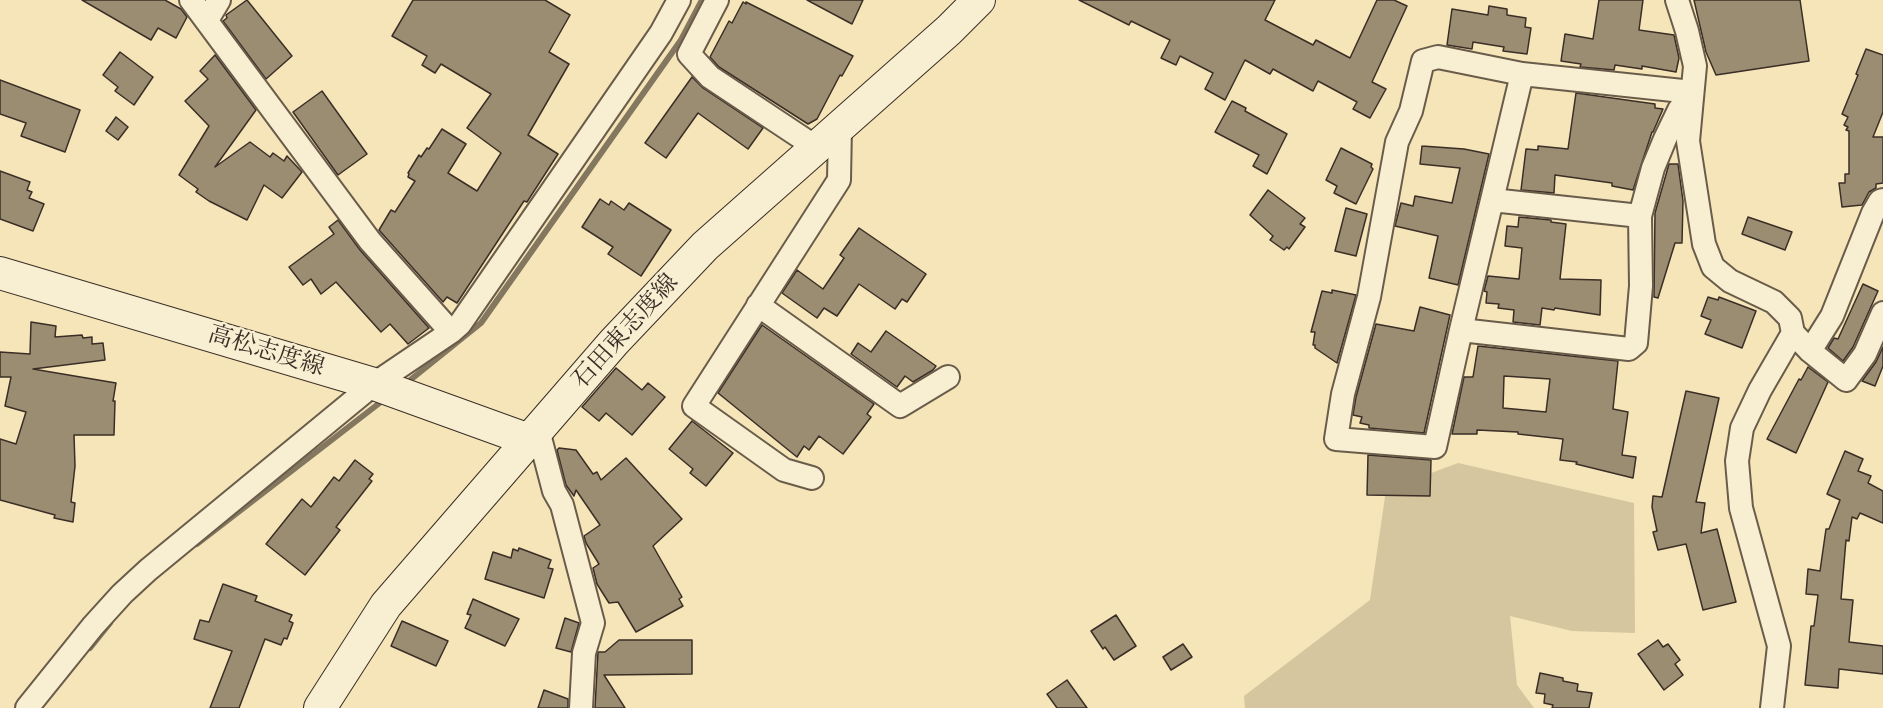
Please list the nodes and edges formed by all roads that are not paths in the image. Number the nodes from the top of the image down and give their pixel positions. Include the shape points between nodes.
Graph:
1 (190, 0) edge
2 (219, 0) edge
3 (680, 0) edge
4 (717, 0) edge
5 (979, 0) edge
6 (1677, 0) edge
7 (207, 20) junction
8 (1522, 74) junction
9 (1692, 92) junction
10 (840, 127) junction
11 (817, 148) junction
12 (1492, 200) junction
13 (1883, 200) edge
14 (1640, 216) junction
15 (0, 273) edge
16 (758, 305) junction
17 (1883, 313) edge
18 (1461, 330) junction
19 (451, 332) junction
20 (1793, 333) junction
21 (1810, 351) junction
22 (948, 376) dead end
23 (374, 384) junction
24 (533, 435) junction
25 (812, 478) dead end
26 (27, 708) edge
27 (320, 708) edge
28 (582, 708) edge
29 (1772, 708) edge

1 - 7 street
2 - 7 street
3 - 19 street via 508,255
4 - 11 street via 689,54 710,76
5 - 10 main road, 石田東志度線
6 - 9 street via 1695,66
7 - 19 street via 370,241
8 - 9 street
8 - 12 street
8 - 18 street via 1438,57 1423,61 1411,111 1397,142 1369,297 1342,394 1336,439 1435,447
9 - 14 street via 1665,139
9 - 20 street via 1688,141 1704,244 1713,267 1730,282 1774,302 1790,318
10 - 11 main road, 石田東志度線
10 - 16 street via 839,180
11 - 24 main road, 石田東志度線 via 705,246
12 - 14 street
12 - 18 street
13 - 21 street via 1873,213 1832,316
14 - 18 street via 1640,297 1636,343 1629,349
15 - 23 main road, 高松志度線
16 - 22 street via 900,406
16 - 25 street via 694,405 784,470
17 - 21 street via 1864,354 1846,380
19 - 23 street
20 - 21 street
20 - 29 street via 1742,428 1737,461 1741,508 1779,646
23 - 24 main road, 高松志度線
23 - 26 street via 122,594
24 - 27 main road, 石田東志度線 via 386,606
24 - 28 street via 562,505 593,623 584,653

